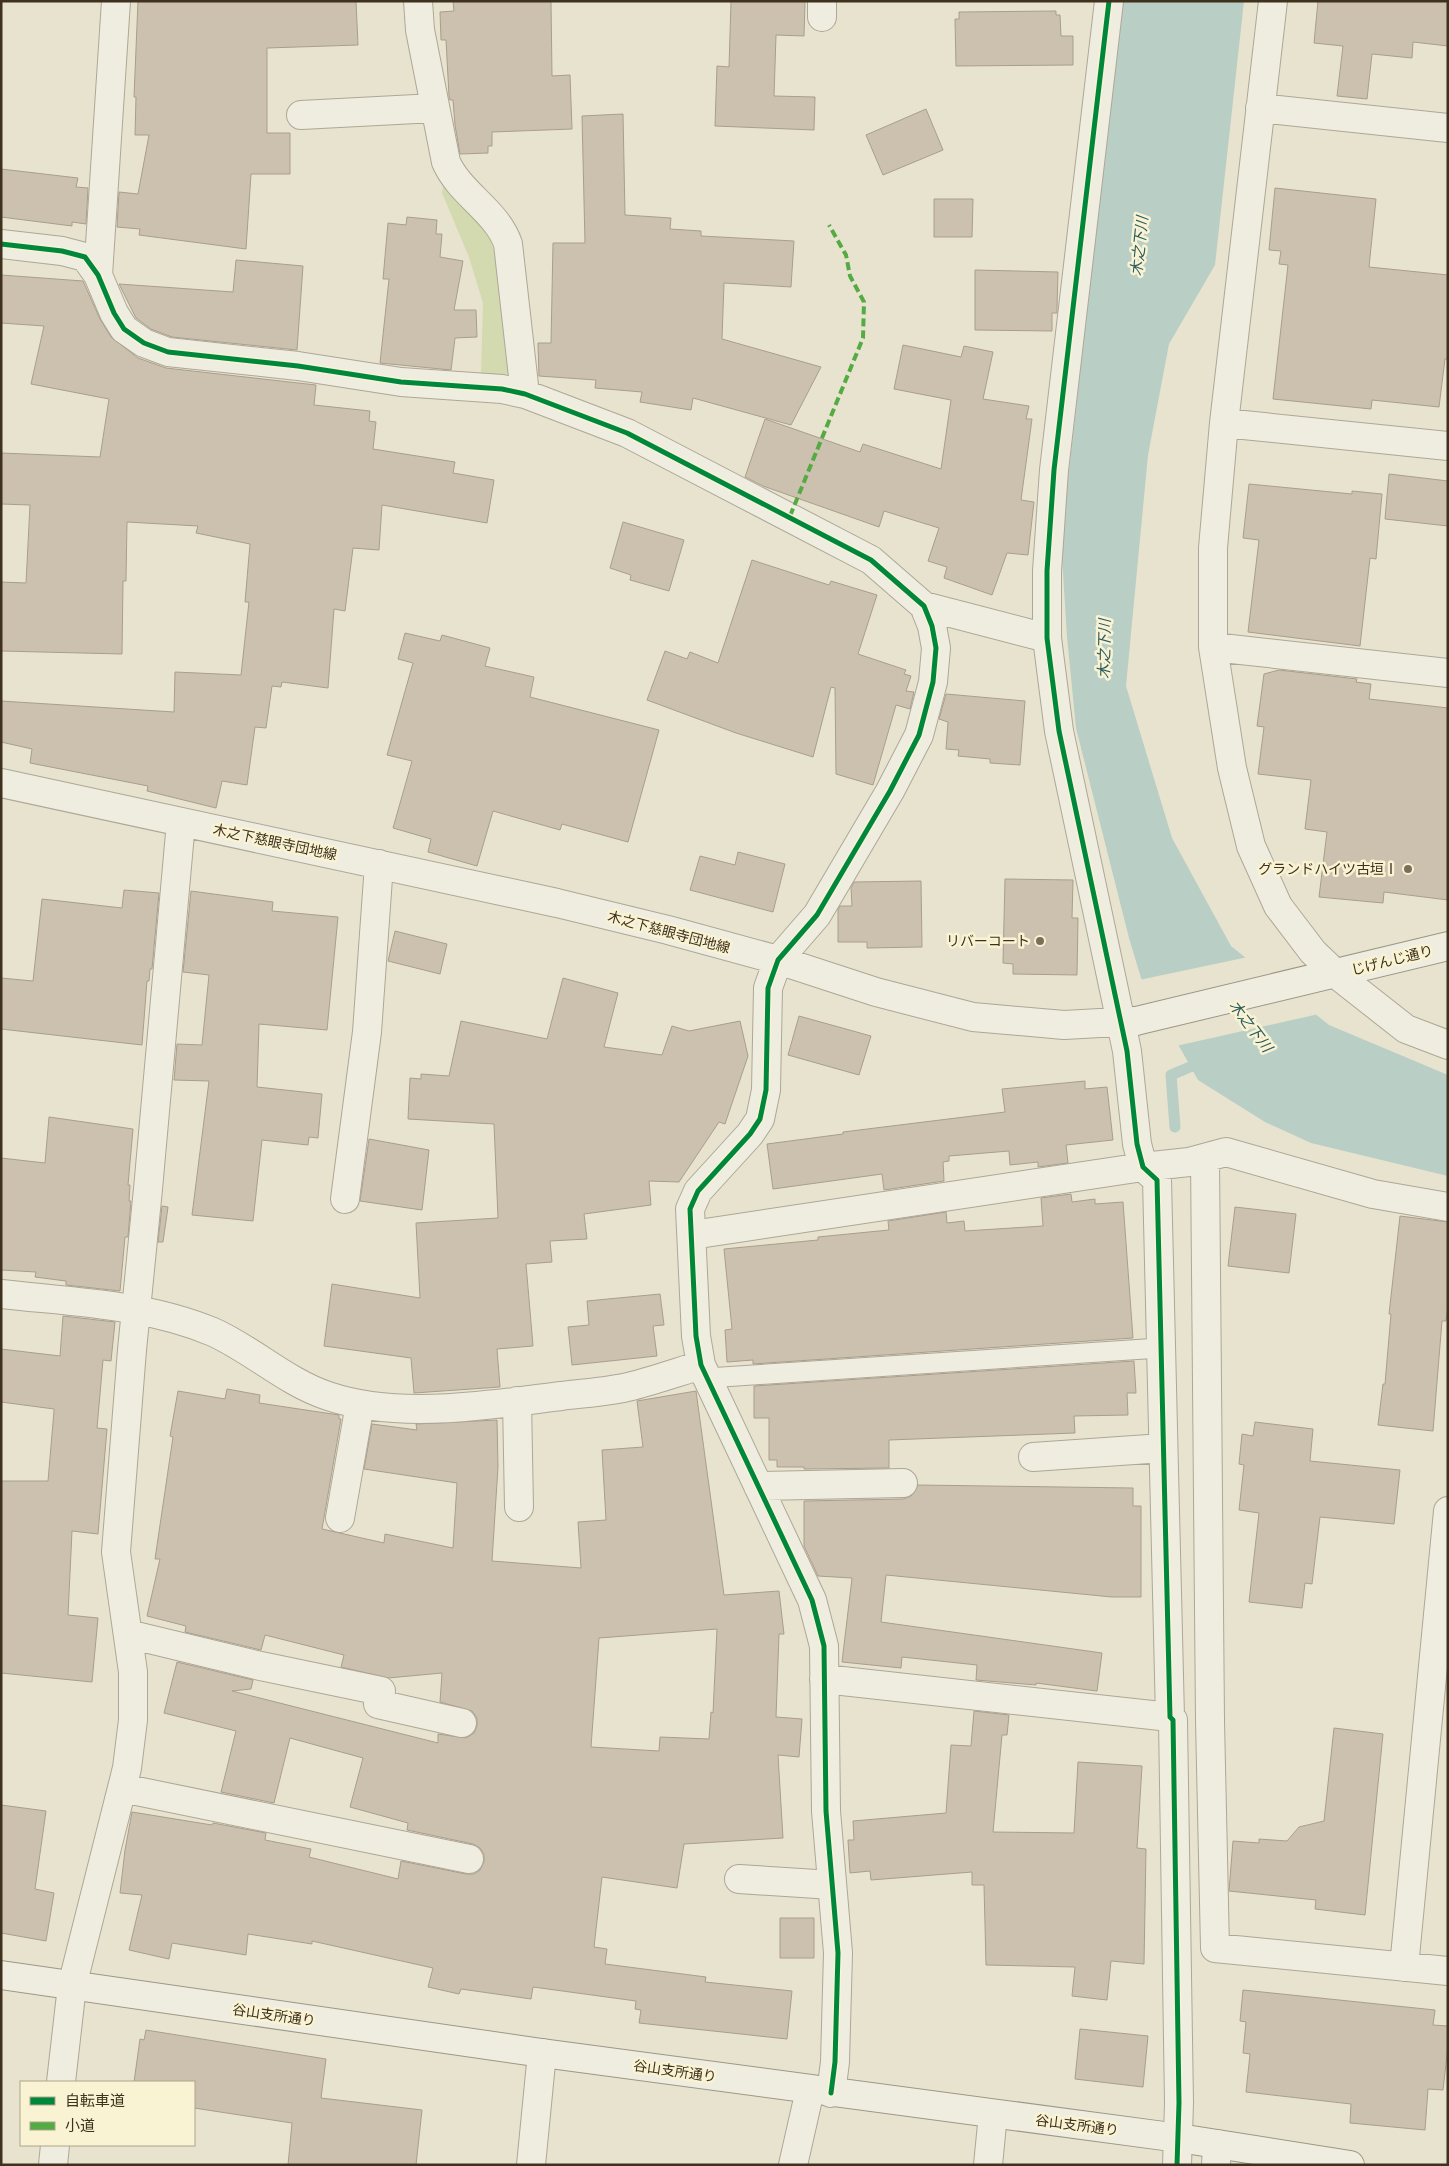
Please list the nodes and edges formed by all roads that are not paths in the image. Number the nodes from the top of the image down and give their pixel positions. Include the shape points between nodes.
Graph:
1 (116, 1) edge
2 (418, 1) edge
3 (1109, 1) edge
4 (1273, 1) edge
5 (435, 108) junction
6 (1260, 108) junction
7 (302, 115) dead end
8 (1448, 128) edge
9 (1, 244) edge
10 (98, 275) junction
11 (525, 394) junction
12 (1224, 423) junction
13 (1448, 446) edge
14 (924, 606) junction
15 (1047, 638) junction
16 (1213, 647) junction
17 (1448, 673) edge
18 (1, 783) edge
19 (181, 822) junction
20 (379, 864) junction
21 (1448, 946) edge
22 (778, 960) junction
23 (1336, 974) junction
24 (1129, 1022) junction
25 (1448, 1046) edge
26 (1205, 1158) junction
27 (1143, 1167) junction
28 (345, 1199) dead end
29 (1448, 1208) edge
30 (692, 1235) junction
31 (1, 1294) edge
32 (136, 1309) junction
33 (1160, 1348) junction
34 (704, 1372) junction
35 (517, 1402) junction
36 (360, 1404) junction
37 (1163, 1448) junction
38 (1033, 1457) dead end
39 (903, 1483) dead end
40 (758, 1486) junction
41 (519, 1507) dead end
42 (1448, 1511) edge
43 (340, 1518) dead end
44 (128, 1634) junction
45 (824, 1679) junction
46 (1170, 1717) junction
47 (462, 1723) dead end
48 (122, 1788) junction
49 (469, 1859) dead end
50 (739, 1880) dead end
51 (832, 1885) junction
52 (1404, 1966) junction
53 (1448, 1971) edge
54 (1, 1975) edge
55 (72, 1986) junction
56 (542, 2053) junction
57 (61, 2081) edge
58 (821, 2091) junction
59 (993, 2114) junction
60 (1180, 2138) junction
61 (55, 2146) edge
62 (1216, 2154) edge
63 (53, 2165) edge
64 (531, 2165) edge
65 (793, 2165) edge
66 (988, 2165) edge
67 (1177, 2165) edge
68 (1350, 2165) edge

1 - 10 street
2 - 5 street via 420,30
3 - 15 street via 1054,470 1046,571
4 - 6 street
5 - 7 street
5 - 11 street via 451,174 505,234
6 - 8 street
6 - 12 street
9 - 10 street via 62,250 85,257
10 - 11 street via 124,329 144,343 168,352 298,366 401,382 502,389
11 - 14 street via 627,433 790,516 870,560
12 - 13 street
12 - 16 street via 1212,548
14 - 15 street
14 - 22 street via 936,648 933,682 919,735 816,915
15 - 24 street via 1058,731
16 - 17 street
16 - 23 street via 1232,768 1251,846 1278,906 1313,952
18 - 19 street, 木之下慈眼寺団地線
19 - 20 street, 木之下慈眼寺団地線
19 - 32 street
20 - 22 street, 木之下慈眼寺団地線 via 557,903
20 - 28 street via 366,1032
21 - 23 street, じげんじ通り
22 - 24 street, 木之下慈眼寺団地線 via 876,992 973,1017 1064,1025
22 - 30 street via 768,988 766,1090 760,1119 698,1191 690,1208
23 - 24 street, 木之下慈眼寺団地線
23 - 25 street via 1406,1029
24 - 27 street via 1127,1051 1137,1144
26 - 27 street
26 - 29 street via 1226,1152 1374,1194
26 - 52 street via 1215,1948
27 - 30 street
27 - 33 street via 1157,1180
30 - 34 street via 696,1336
31 - 32 street
32 - 36 street via 182,1320 213,1332 312,1389
32 - 44 street via 116,1552
33 - 34 lane
33 - 37 street
34 - 35 street via 630,1387
34 - 40 street
35 - 36 street via 425,1409
35 - 41 street
36 - 43 street
37 - 38 street
37 - 46 street
39 - 40 street
40 - 45 street via 812,1600 824,1646
42 - 52 street
44 - 47 street via 381,1691 378,1704
44 - 48 street via 133,1672 133,1720
45 - 46 street
45 - 51 street via 826,1811
46 - 60 street via 1173,1720
48 - 49 street
48 - 55 street
50 - 51 street
51 - 58 street via 838,1953 835,2062
52 - 53 street
54 - 55 street, 谷山支所通り
55 - 56 street, 谷山支所通り
55 - 57 street
56 - 58 street, 谷山支所通り
56 - 64 street
58 - 59 street, 谷山支所通り
58 - 65 street
59 - 60 street, 谷山支所通り
59 - 66 street
60 - 62 street, 谷山支所通り
60 - 67 street
61 - 63 street
62 - 68 street, 谷山支所通り

